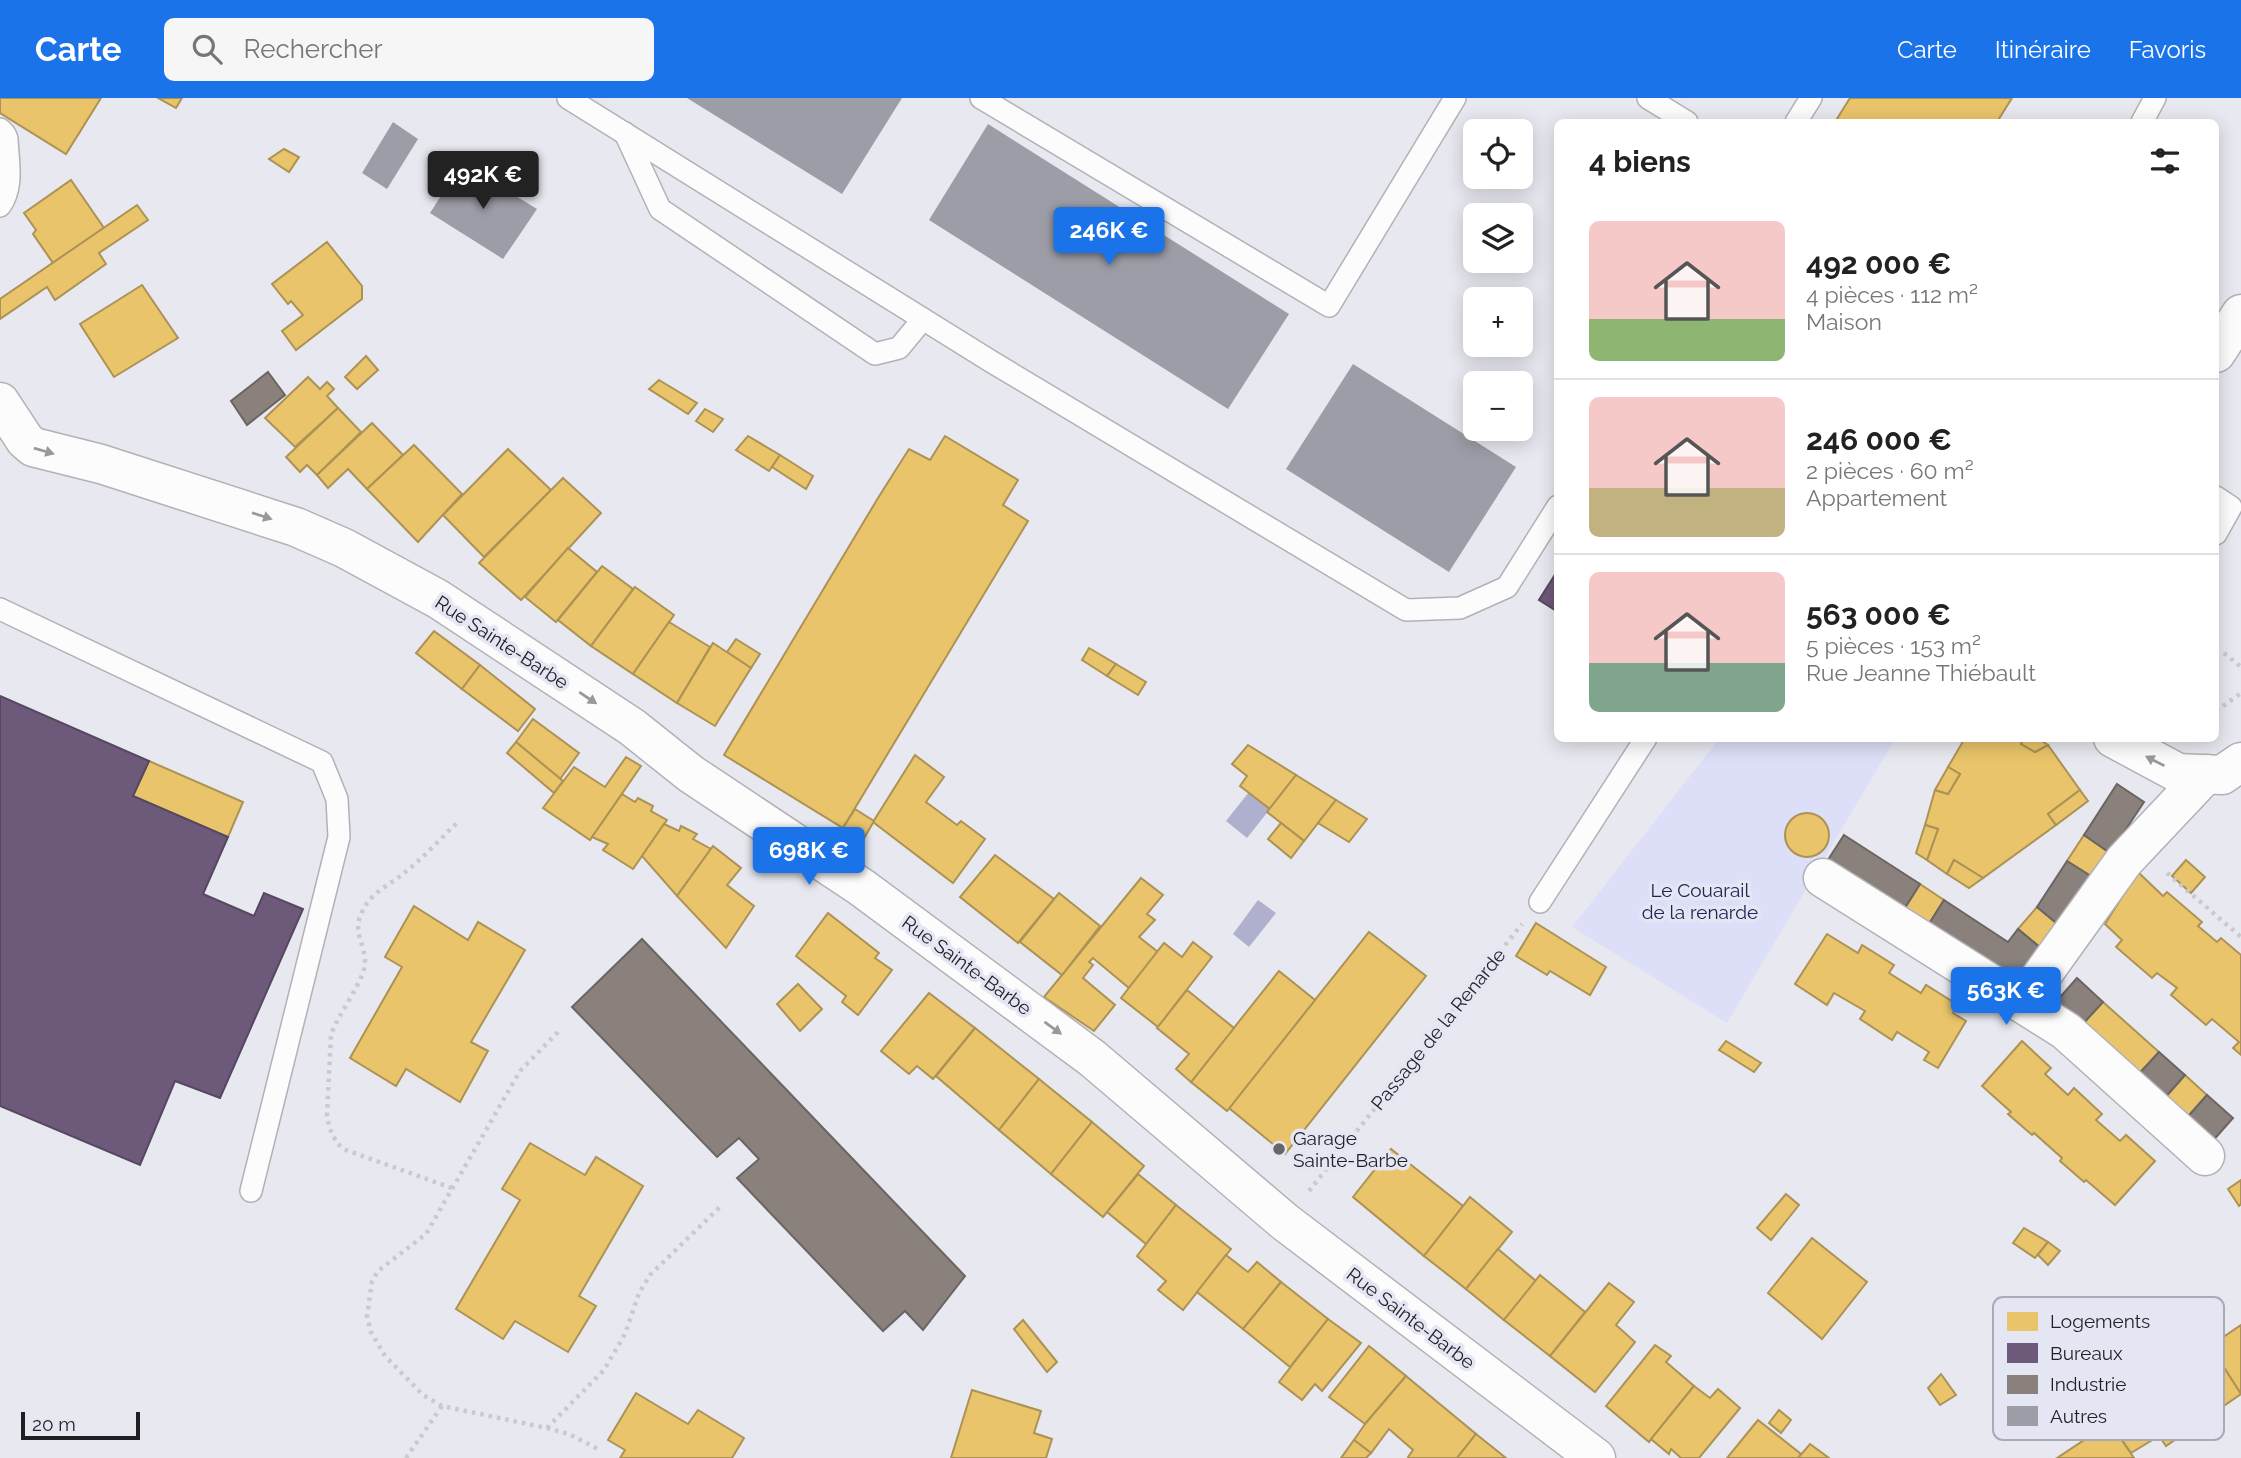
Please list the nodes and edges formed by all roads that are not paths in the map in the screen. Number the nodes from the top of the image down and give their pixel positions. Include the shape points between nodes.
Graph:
1 (568, 98) edge
2 (981, 98) edge
3 (1455, 98) edge
4 (1648, 98) edge
5 (1811, 98) edge
6 (2155, 98) edge
7 (1682, 119) edge
8 (1798, 119) edge
9 (2144, 119) edge
10 (0, 129) edge
11 (625, 133) junction
12 (0, 206) edge
13 (2241, 314) edge
14 (923, 319) junction
15 (2219, 349) edge
16 (0, 402) edge
17 (2219, 499) edge
18 (1554, 512) edge
19 (2219, 529) edge
20 (0, 609) edge
21 (1643, 742) edge
22 (2120, 742) edge
23 (2224, 768) edge
24 (1823, 877) dead end
25 (1539, 902) road end
26 (2022, 1003) junction
27 (2205, 1156) dead end
28 (251, 1191) dead end
29 (1595, 1458) edge

1 - 11 lane
2 - 3 lane via 1329,306
4 - 7 lane
5 - 8 lane
6 - 9 lane
10 - 12 lane via 7,139 9,178
11 - 14 lane
11 - 14 lane via 660,209 874,354 900,348
13 - 15 street
14 - 18 lane via 1406,610 1460,608 1507,587
16 -> 29 street, Rue Sainte-Barbe via 33,447 101,464 296,527 344,548 438,599 632,727 691,774 860,887 1092,1058 1285,1222
17 - 19 lane via 2231,507
20 - 28 lane via 322,762 337,799 339,837
21 - 25 lane
23 -> 22 street via 2178,773
23 - 26 street via 2124,861
24 - 26 street
26 - 27 street via 2066,1031

